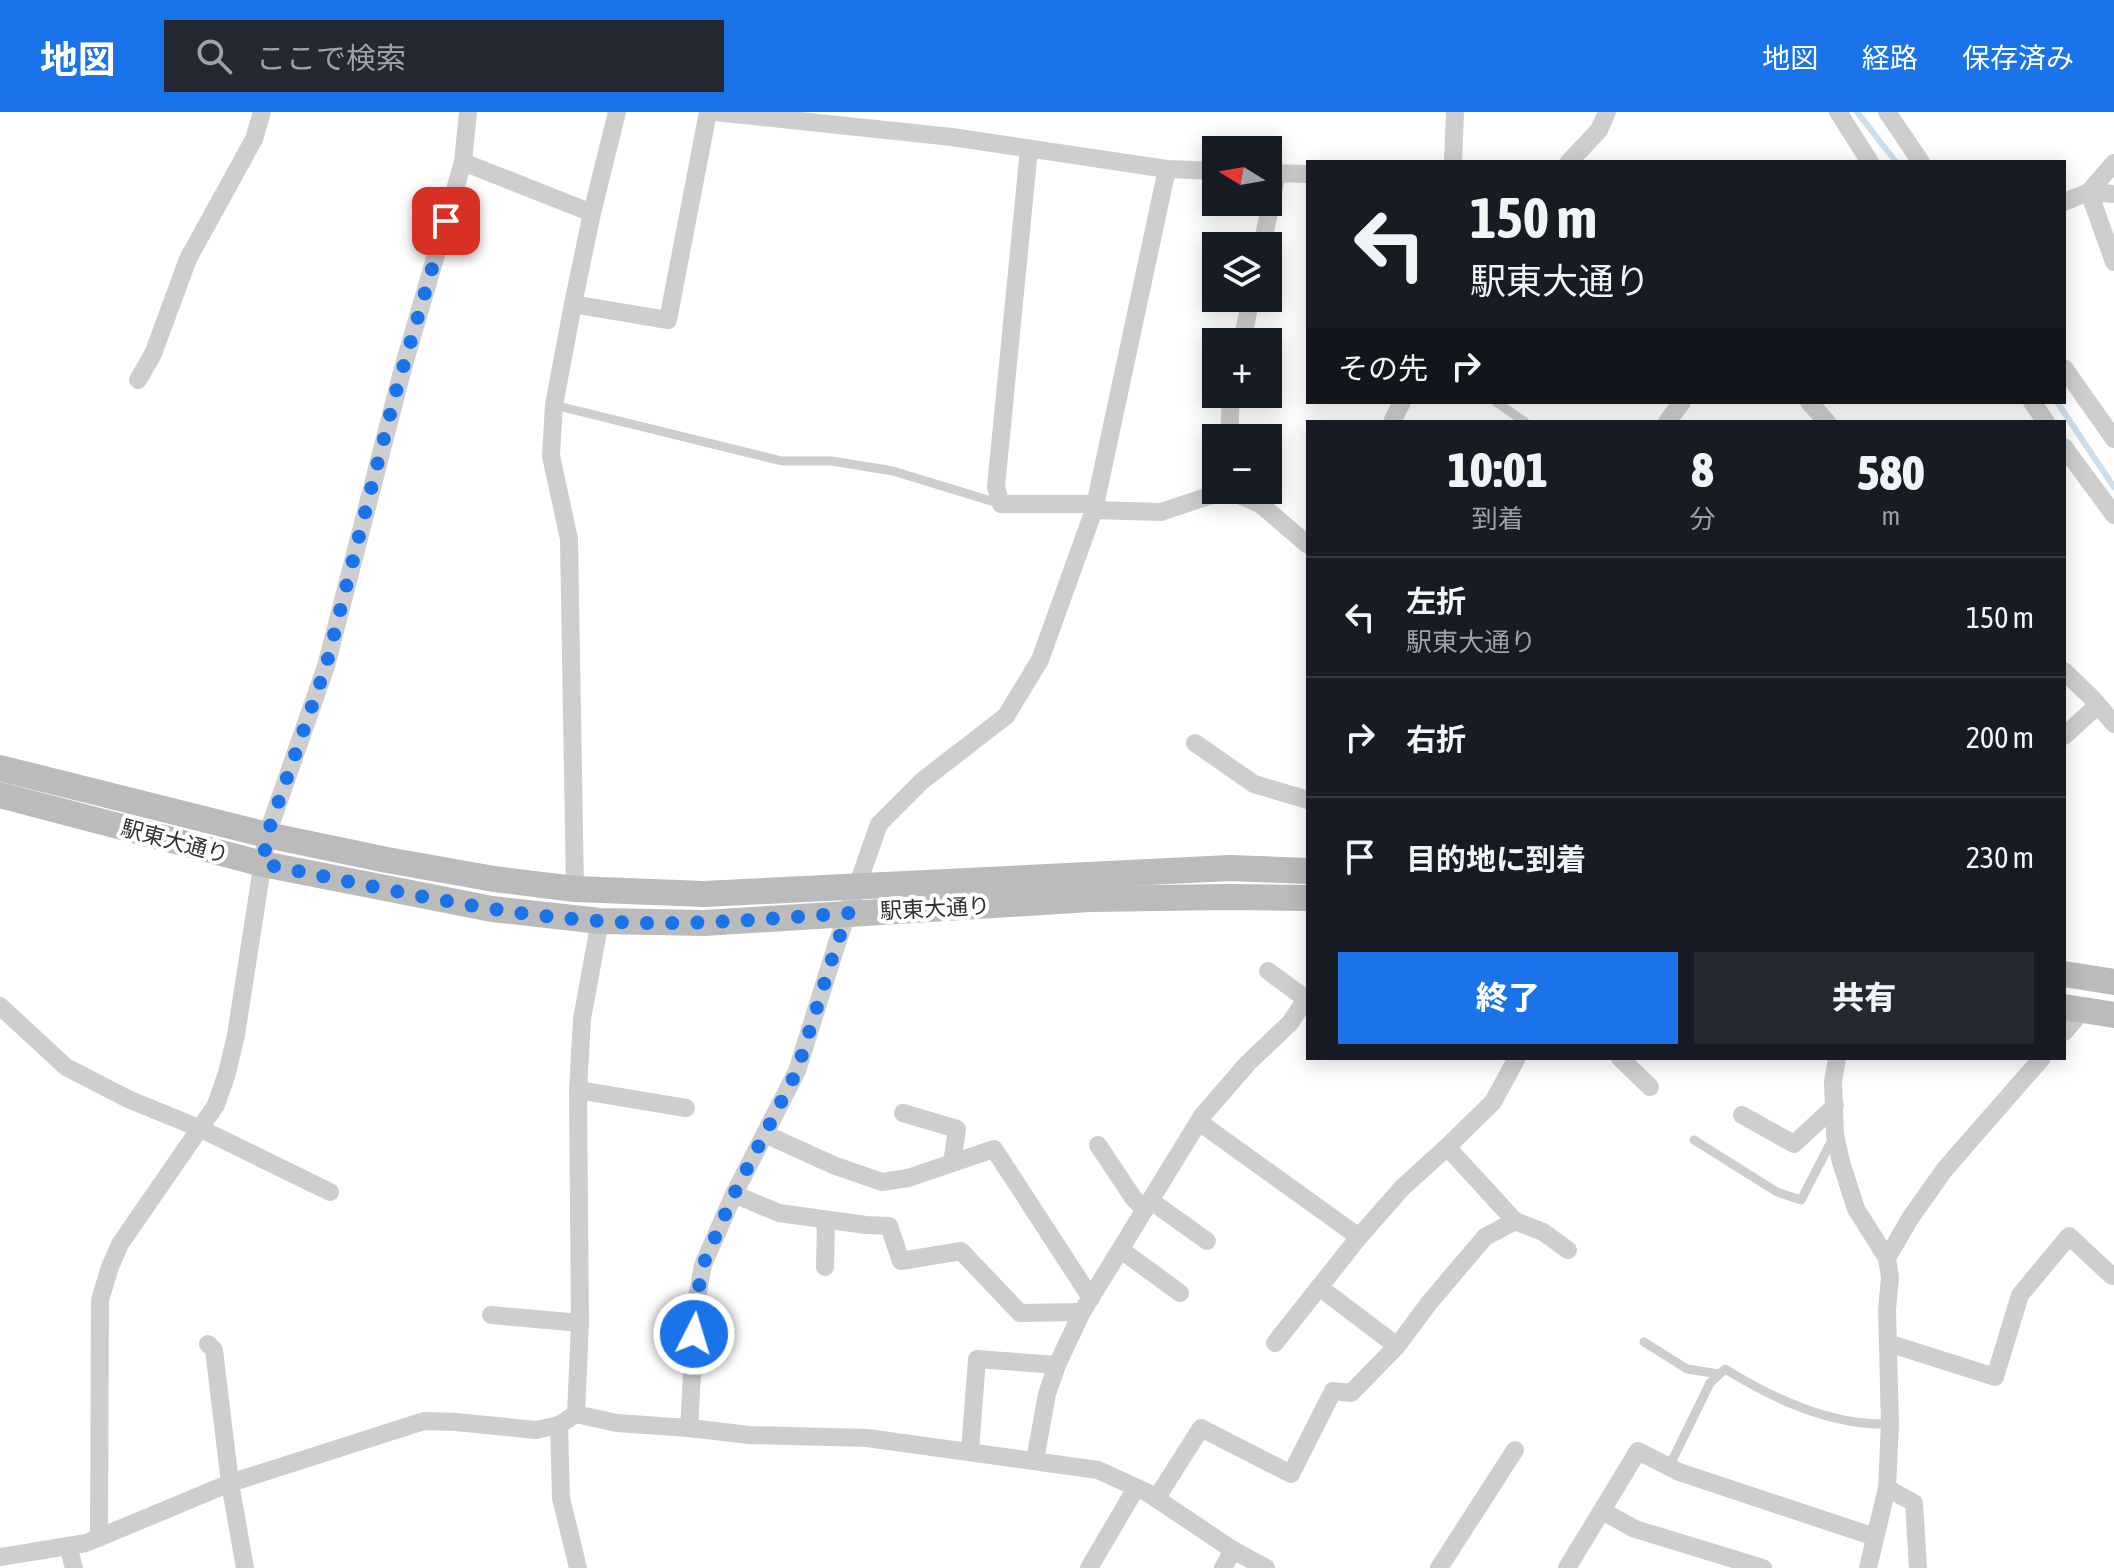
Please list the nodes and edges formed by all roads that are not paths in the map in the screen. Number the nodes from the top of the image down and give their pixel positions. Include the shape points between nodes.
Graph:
1 (262, 112) edge
2 (468, 112) edge
3 (617, 112) edge
4 (708, 112) edge
5 (715, 112) edge
6 (1455, 112) edge
7 (1607, 112) edge
8 (1838, 112) edge
9 (1887, 112) edge
10 (1029, 149) junction
11 (1453, 160) edge
12 (1571, 160) edge
13 (1869, 160) edge
14 (1920, 160) edge
15 (463, 162) junction
16 (2114, 163) edge
17 (1167, 169) junction
18 (1202, 170) edge
19 (1282, 173) edge
20 (1306, 174) edge
21 (2089, 192) junction
22 (2114, 194) edge
23 (2066, 201) edge
24 (592, 213) junction
25 (2114, 262) edge
26 (573, 304) junction
27 (2066, 371) edge
28 (138, 380) dead end
29 (1499, 404) edge
30 (554, 405) junction
31 (1522, 420) edge
32 (2114, 439) edge
33 (2066, 450) edge
34 (1202, 498) edge
35 (1001, 504) junction
36 (1260, 504) edge
37 (1094, 507) junction
38 (2114, 515) edge
39 (1306, 543) edge
40 (2066, 673) edge
41 (2098, 705) junction
42 (2114, 724) edge
43 (2066, 734) edge
44 (1195, 743) dead end
45 (0, 768) edge
46 (0, 795) edge
47 (1306, 799) edge
48 (267, 835) junction
49 (263, 864) junction
50 (1306, 871) edge
51 (575, 889) junction
52 (1306, 898) edge
53 (853, 900) junction
54 (600, 921) junction
55 (1268, 971) dead end
56 (2066, 974) edge
57 (2112, 978) edge
58 (1306, 997) edge
59 (1306, 999) edge
60 (0, 1006) edge
61 (2074, 1008) edge
62 (2114, 1015) edge
63 (2066, 1027) edge
64 (1516, 1060) edge
65 (1622, 1060) edge
66 (1837, 1060) edge
67 (2040, 1060) edge
68 (1650, 1087) dead end
69 (578, 1090) junction
70 (1835, 1106) junction
71 (686, 1108) dead end
72 (903, 1113) dead end
73 (1742, 1115) dead end
74 (1199, 1122) junction
75 (199, 1128) junction
76 (765, 1134) junction
77 (1835, 1135) junction
78 (1694, 1140) dead end
79 (1098, 1145) dead end
80 (1447, 1147) junction
81 (952, 1163) junction
82 (330, 1192) dead end
83 (734, 1194) junction
84 (1148, 1205) junction
85 (826, 1220) junction
86 (1515, 1221) junction
87 (1359, 1237) junction
88 (1207, 1241) dead end
89 (1121, 1250) junction
90 (1568, 1250) dead end
91 (1887, 1258) junction
92 (825, 1267) dead end
93 (2112, 1276) dead end
94 (1319, 1287) junction
95 (1180, 1293) dead end
96 (1087, 1305) junction
97 (491, 1315) dead end
98 (580, 1323) junction
99 (1644, 1342) dead end
100 (1275, 1343) dead end
101 (1888, 1343) junction
102 (208, 1344) dead end
103 (1397, 1346) junction
104 (1057, 1365) junction
105 (1719, 1374) junction
106 (576, 1414) junction
107 (1890, 1424) junction
108 (559, 1425) junction
109 (689, 1428) junction
110 (1515, 1450) dead end
111 (970, 1451) junction
112 (1035, 1460) junction
113 (1669, 1467) junction
114 (230, 1483) junction
115 (1136, 1488) junction
116 (1887, 1488) junction
117 (1156, 1499) junction
118 (1602, 1511) junction
119 (1875, 1537) junction
120 (99, 1538) junction
121 (68, 1546) junction
122 (1233, 1550) junction
123 (0, 1557) edge
124 (74, 1568) edge
125 (245, 1568) edge
126 (578, 1568) edge
127 (1089, 1568) edge
128 (1223, 1568) edge
129 (1266, 1568) edge
130 (1439, 1568) edge
131 (1567, 1568) edge
132 (1763, 1568) edge
133 (1868, 1568) edge
134 (1918, 1568) edge

1 - 28 street via 254,139 188,259
2 - 15 street
3 - 24 street
4 - 26 street via 668,320
5 - 10 street
6 - 11 street
7 - 12 street via 1599,130
8 - 13 street
9 - 14 street
10 - 17 street
10 - 35 street via 996,487
15 - 24 street
15 - 48 street via 326,666
16 - 21 street
17 - 18 street
17 - 37 street
19 - 20 street
21 - 22 street
21 - 23 street
21 - 25 street
24 - 26 street
26 - 30 street
27 - 32 street
29 - 31 lane
30 - 35 lane via 782,461 832,461 893,471
30 - 51 street via 551,456 569,539
33 - 38 street
34 - 37 street via 1161,512
35 - 37 street
36 - 39 street
37 - 53 street via 1040,660 1006,716 922,781 879,824
40 - 41 street
41 - 42 street
41 - 43 street
44 - 47 street via 1254,784
45 - 48 street, 駅東大通り
46 - 49 street, 駅東大通り
48 - 49 street
48 - 51 street, 駅東大通り via 402,863
49 - 54 street, 駅東大通り via 492,909
49 - 75 street via 236,1035 216,1105
50 - 53 street, 駅東大通り via 1230,868
51 - 53 street, 駅東大通り
52 - 53 street, 駅東大通り
53 - 54 street, 駅東大通り via 704,923
53 - 76 street via 797,1071
54 - 69 street via 582,1019
55 - 58 street
56 - 57 street
57 - 61 street
59 - 74 street
60 - 75 street via 66,1067
61 - 62 street
61 - 63 street
64 - 80 street via 1493,1102
65 - 68 street
66 - 70 street
67 - 91 street via 1945,1169
69 - 71 street
69 - 98 street
70 - 73 street via 1794,1144
70 - 77 street
72 - 81 street via 957,1129
74 - 84 street
74 - 87 street
75 - 82 street
75 - 120 street via 120,1244 100,1300
76 - 81 street via 882,1182
76 - 83 street
77 - 78 lane via 1801,1200 1777,1192
77 - 91 street via 1856,1209
79 - 84 street via 1134,1199
80 - 86 street
80 - 87 street
81 - 96 street via 994,1149
83 - 85 street via 779,1213
83 - 109 street via 703,1265
84 - 88 street
84 - 89 street
85 - 92 street
85 - 96 street via 889,1226 901,1261 961,1251 1020,1313
86 - 90 street
86 - 103 street via 1485,1237
87 - 94 street
89 - 95 street
89 - 96 street
91 - 101 street
93 - 101 street via 2069,1236 2020,1295 1995,1377
94 - 100 street
94 - 103 street
96 - 104 street
97 - 98 street
98 - 106 street
99 - 105 lane via 1687,1369
101 - 107 street
102 - 114 street via 214,1350
103 - 117 street via 1351,1393 1333,1391 1291,1474 1201,1428
104 - 111 street via 977,1359
104 - 112 street via 1042,1412
105 - 107 lane via 1725,1369 1829,1418
105 - 113 lane
106 - 108 street
106 - 109 street
107 - 116 street
108 - 114 street via 536,1430 424,1421
108 - 126 street via 561,1498
109 - 111 street via 867,1438
110 - 130 street
111 - 112 street
112 - 115 street via 1098,1470
113 - 118 street via 1638,1451
113 - 119 street
114 - 120 street
114 - 125 street
115 - 117 street
115 - 127 street
116 - 119 street
116 - 134 street via 1914,1503
117 - 122 street
118 - 131 street
118 - 132 street via 1635,1529
119 - 133 street
120 - 121 street
121 - 123 street
121 - 124 street
122 - 128 street
122 - 129 street

